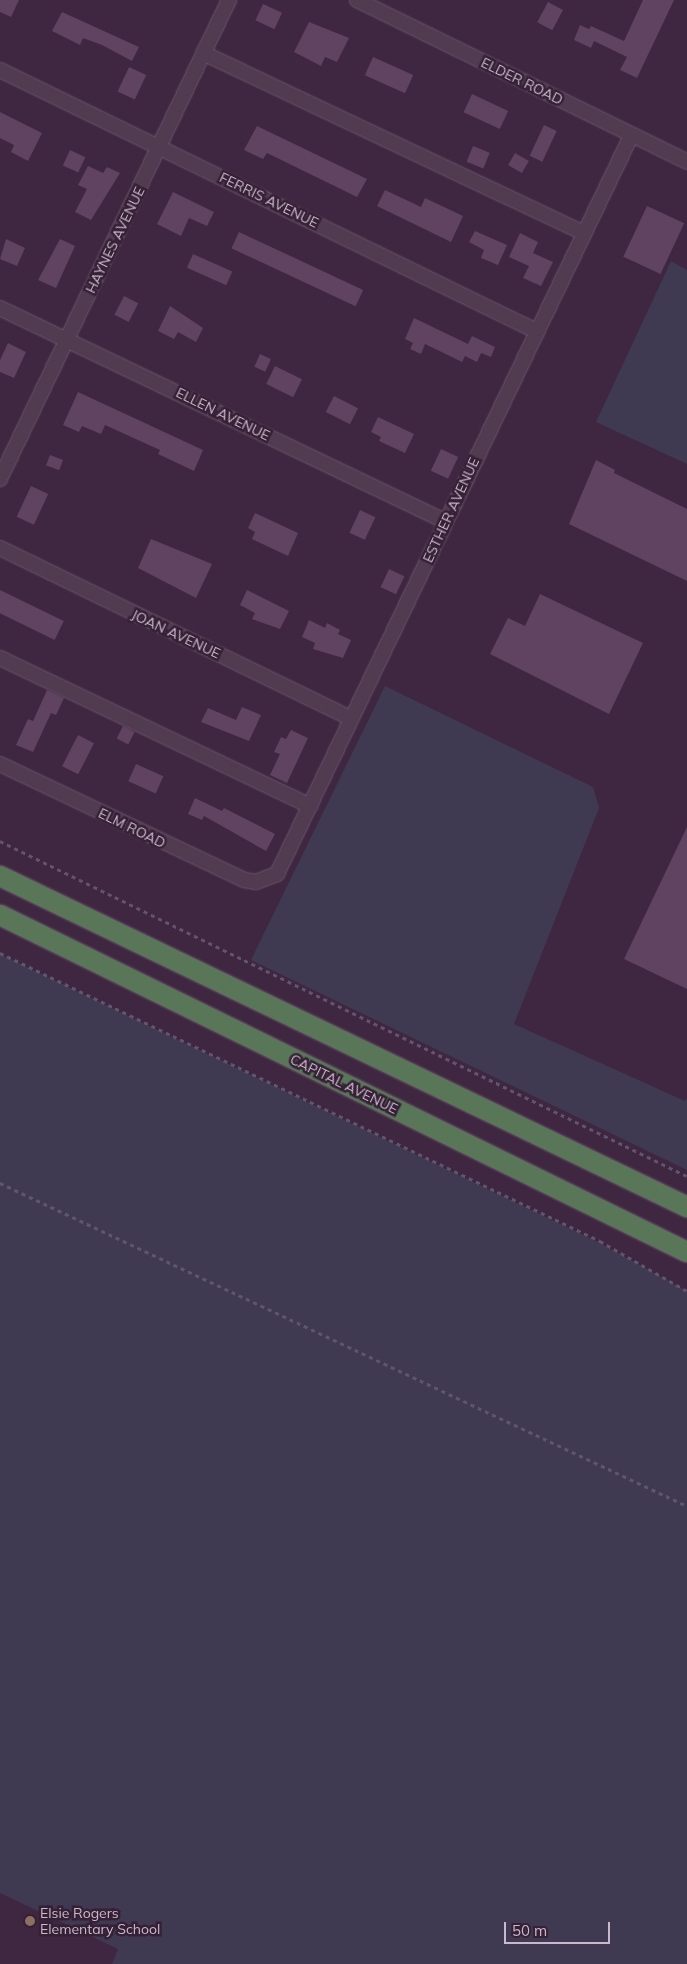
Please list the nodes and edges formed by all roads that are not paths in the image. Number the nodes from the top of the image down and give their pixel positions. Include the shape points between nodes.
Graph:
1 (229, 0) edge
2 (357, 0) edge
3 (203, 54) junction
4 (0, 70) edge
5 (631, 136) junction
6 (159, 147) junction
7 (687, 162) edge
8 (583, 233) junction
9 (0, 308) edge
10 (536, 331) junction
11 (67, 340) junction
12 (0, 479) edge
13 (445, 522) junction
14 (0, 548) edge
15 (0, 658) edge
16 (352, 718) junction
17 (0, 764) edge
18 (310, 806) junction
19 (0, 876) edge
20 (267, 880) joint
21 (0, 915) edge
22 (687, 1208) edge
23 (687, 1252) edge

1 - 3 street, HAYNES AVENUE
2 - 5 street, ELDER ROAD
3 - 6 street, HAYNES AVENUE
3 - 8 street
4 - 6 street, FERRIS AVENUE
5 - 7 street, ELDER ROAD
5 - 8 street, ESTHER AVENUE
6 - 10 street, FERRIS AVENUE
6 - 11 street, HAYNES AVENUE
8 - 10 street, ESTHER AVENUE
9 - 11 street, ELLEN AVENUE
10 - 13 street, ESTHER AVENUE
11 - 12 street, HAYNES AVENUE
11 - 13 street, ELLEN AVENUE
13 - 16 street, ESTHER AVENUE
14 - 16 street, JOAN AVENUE
15 - 18 street
16 - 18 street, ESTHER AVENUE
17 - 20 street, ELM ROAD via 244,880
18 - 20 street, ESTHER AVENUE via 281,867
19 - 22 highway
21 - 23 highway, CAPITAL AVENUE

